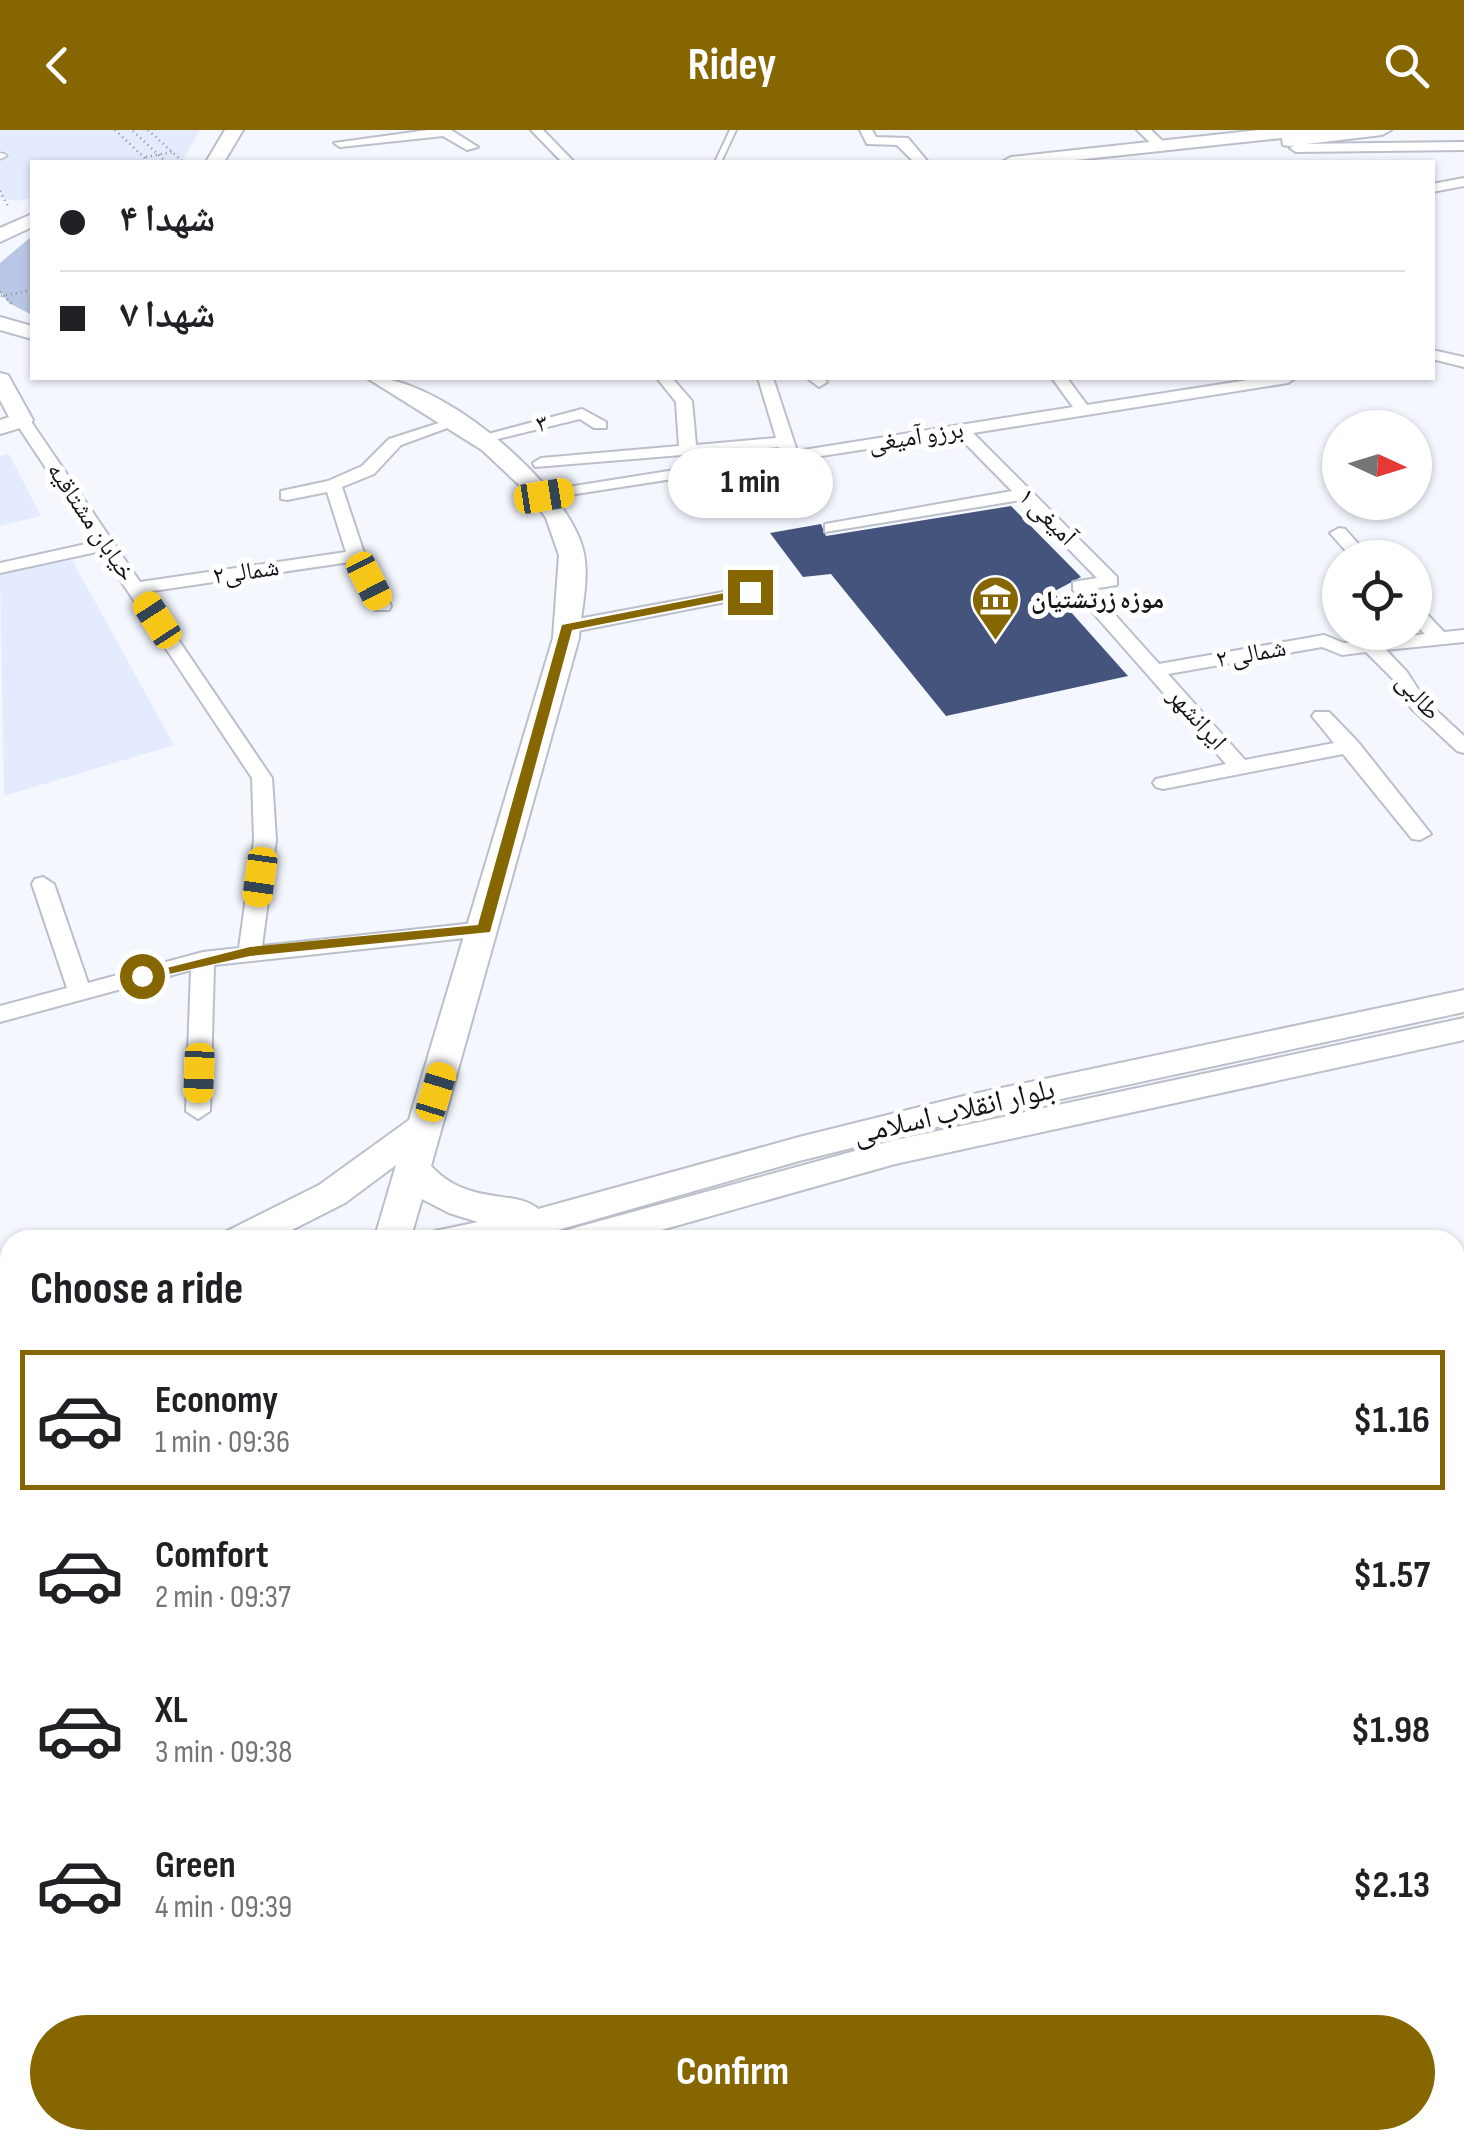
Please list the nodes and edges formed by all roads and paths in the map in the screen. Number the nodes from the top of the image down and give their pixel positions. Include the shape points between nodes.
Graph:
1 (234, 130) edge
2 (537, 130) edge
3 (732, 130) edge
4 (1143, 130) edge
5 (1309, 130) edge
6 (1382, 130) edge
7 (141, 133) edge
8 (119, 134) edge
9 (869, 136) edge
10 (905, 136) edge
11 (339, 137) edge
12 (162, 143) junction
13 (1292, 144) junction
14 (148, 146) junction
15 (1464, 146) edge
16 (472, 147) dead end
17 (134, 148) junction
18 (172, 152) junction
19 (158, 155) junction
20 (1163, 155) edge
21 (144, 158) junction
22 (146, 160) edge
23 (165, 160) edge
24 (180, 160) edge
25 (217, 160) edge
26 (567, 160) edge
27 (719, 160) edge
28 (919, 160) edge
29 (1055, 160) edge
30 (1114, 160) edge
31 (1312, 160) edge
32 (1464, 182) edge
33 (1435, 187) edge
34 (0, 191) edge
35 (15, 218) edge
36 (0, 236) edge
37 (30, 290) edge
38 (0, 296) edge
39 (0, 322) edge
40 (30, 332) edge
41 (1435, 355) edge
42 (1464, 362) edge
43 (0, 380) edge
44 (382, 380) edge
45 (666, 380) edge
46 (767, 380) edge
47 (1060, 380) edge
48 (1275, 380) edge
49 (1084, 410) junction
50 (11, 424) edge
51 (600, 426) dead end
52 (442, 427) dead end
53 (961, 430) junction
54 (481, 438) junction
55 (688, 449) junction
56 (787, 450) junction
57 (541, 463) dead end
58 (333, 485) junction
59 (1024, 494) junction
60 (287, 495) dead end
61 (544, 496) junction
62 (831, 528) dead end
63 (1340, 533) dead end
64 (1346, 540) edge
65 (104, 545) junction
66 (356, 556) junction
67 (0, 568) edge
68 (1079, 586) joint
69 (136, 588) junction
70 (750, 592) dead end
71 (382, 606) dead end
72 (566, 627) junction
73 (1432, 631) edge
74 (1464, 636) edge
75 (1440, 639) junction
76 (1432, 640) edge
77 (1322, 641) edge
78 (1375, 650) edge
79 (1155, 672) junction
80 (1322, 716) dead end
81 (1351, 746) junction
82 (1464, 747) edge
83 (1240, 767) junction
84 (1163, 782) dead end
85 (1420, 834) dead end
86 (42, 884) dead end
87 (484, 929) junction
88 (250, 952) junction
89 (203, 959) junction
90 (80, 992) junction
91 (1464, 1001) edge
92 (0, 1014) edge
93 (1464, 1029) edge
94 (198, 1110) dead end
95 (426, 1125) junction
96 (414, 1169) junction
97 (729, 1184) junction
98 (260, 1230) edge
99 (395, 1230) edge
100 (584, 1230) edge
101 (592, 1230) edge

1 - 25 main road
2 - 26 street
3 - 27 lane
4 - 20 street
5 - 20 main road
6 - 13 main road
7 - 8 path
7 - 12 path
7 - 14 path
8 - 17 path
9 - 10 street
10 - 28 street via 903,146
11 - 16 street via 445,132
12 - 14 path
12 - 18 path
13 - 15 street
13 - 20 main road
13 - 31 street
14 - 17 path
14 - 19 path
17 - 21 path
18 - 19 path
18 - 24 path
19 - 21 path
19 - 23 path
20 - 29 main road
20 - 30 main road
21 - 22 path
32 - 33 street
34 - 35 path
35 - 36 main road
37 - 38 path
39 - 40 main road
41 - 42 street
43 - 50 main road
44 - 54 main road
45 - 55 street via 684,401
46 - 56 street
47 - 49 street
48 - 49 street, برزو آمیغی
49 - 53 street, برزو آمیغی
50 - 65 street, خیابان مشتاقیه
51 - 54 street, ۳ via 582,414
52 - 58 street via 395,442 368,470
53 - 56 street, برزو آمیغی
53 - 59 street, آمیغی ۱
54 - 61 main road
55 - 56 street
55 - 57 street
56 - 61 street, برزو آمیغی
58 - 60 street
58 - 66 street
59 - 62 street
59 - 68 street, آمیغی ۱ via 1111,580
61 - 72 main road via 570,548
63 - 64 street
65 - 67 street
65 - 69 street, خیابان مشتاقیه
66 - 69 street, شمالی۲
66 - 71 street
68 - 79 street, ایرانشهر
69 - 88 street, خیابان مشتاقیه via 262,778 264,840
70 - 72 street
72 - 87 main road
73 - 75 street
74 - 75 street, ۲ شمالی
75 - 76 street, ۲ شمالی
77 - 79 street, ۲ شمالی
78 - 82 street, طالبی
79 - 83 street, ایرانشهر
80 - 81 street
81 - 83 street, ایرانشهر
81 - 85 street
83 - 84 street
86 - 90 street
87 - 88 street
87 - 95 main road
88 - 89 street
89 - 90 street
89 - 94 street
90 - 92 street
91 - 97 main road, بلوار انقلاب اسلامی via 1008,1098
93 - 97 main road, بلوار انقلاب اسلامی
95 - 96 main road
95 - 98 main road via 332,1194
96 - 99 main road
96 - 100 main road via 427,1186 472,1209
97 - 101 main road, بلوار انقلاب اسلامی

